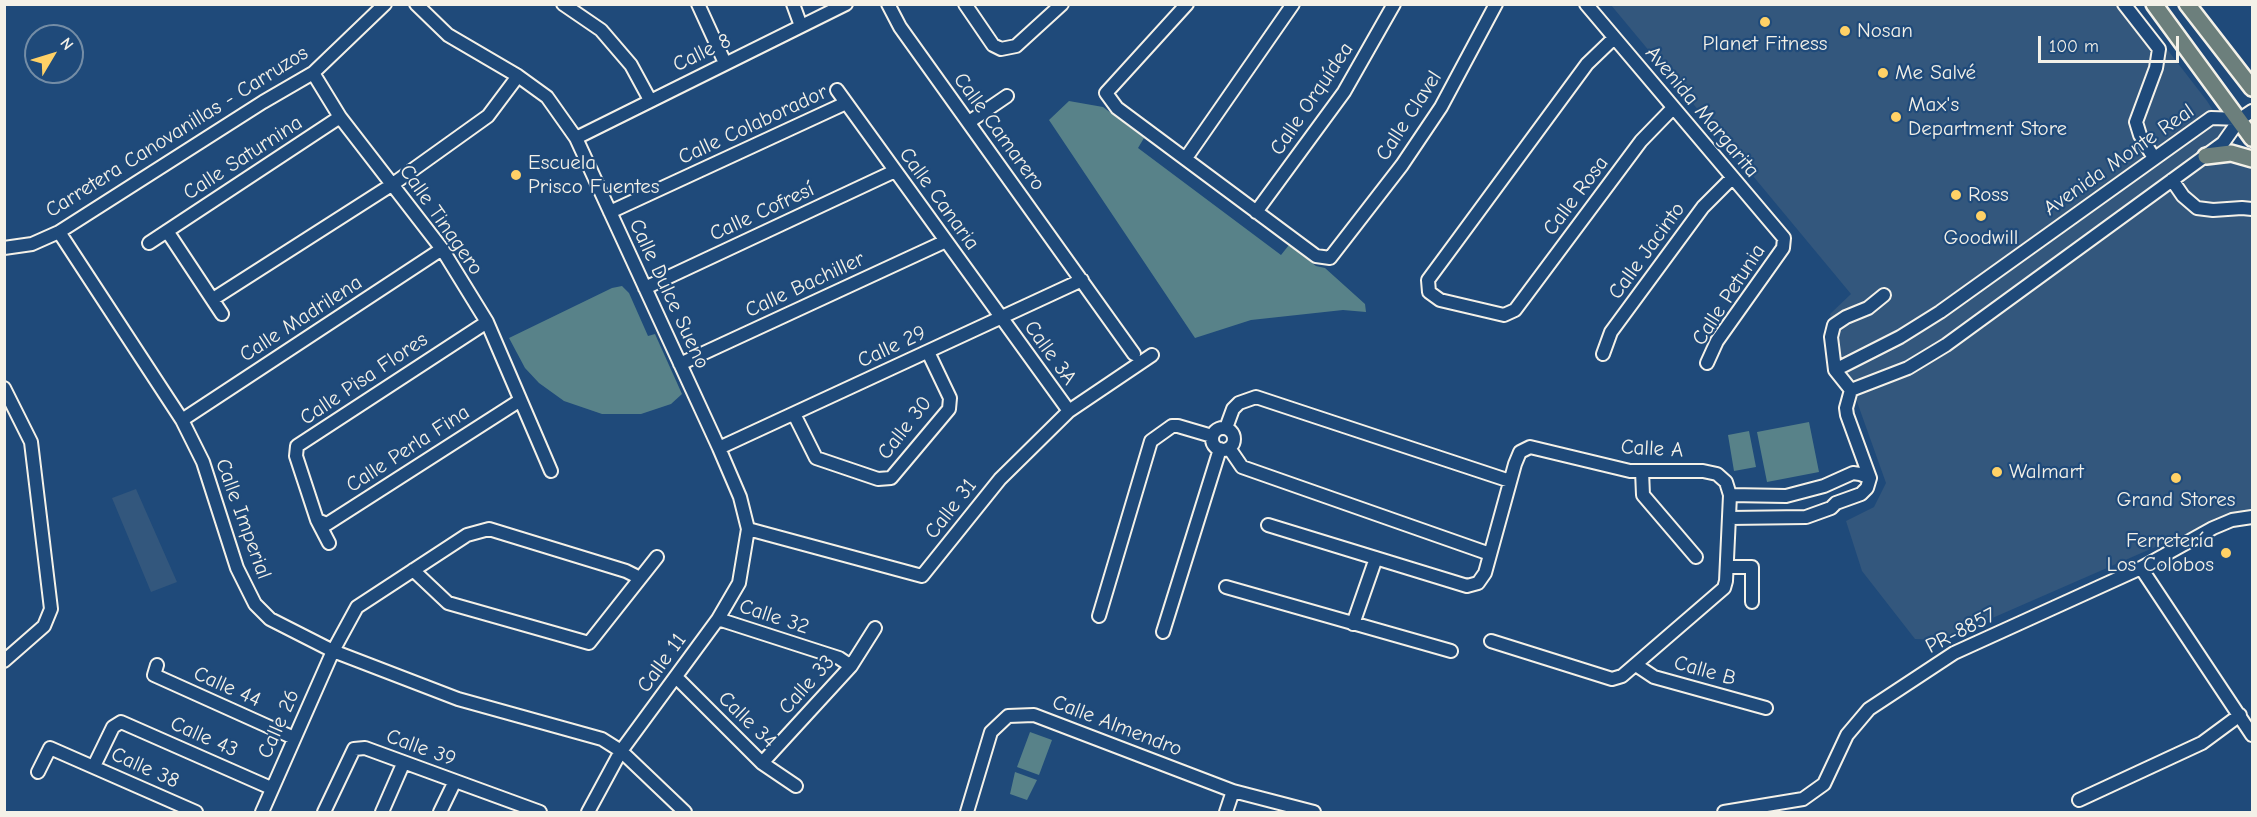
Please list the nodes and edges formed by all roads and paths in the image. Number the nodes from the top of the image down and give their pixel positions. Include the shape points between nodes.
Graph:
1 (386, 4) edge
2 (416, 4) edge
3 (562, 4) edge
4 (698, 4) edge
5 (793, 4) edge
6 (846, 4) edge
7 (888, 4) edge
8 (965, 4) edge
9 (1062, 4) edge
10 (1187, 4) edge
11 (1293, 4) edge
12 (1394, 4) edge
13 (1496, 4) edge
14 (1586, 4) edge
15 (2124, 4) edge
16 (2154, 4) edge
17 (2187, 4) edge
18 (2201, 23) junction
19 (801, 26) junction
20 (1614, 38) junction
21 (725, 63) junction
22 (313, 73) junction
23 (518, 76) junction
24 (2253, 78) edge
25 (2253, 88) edge
26 (837, 90) dead end
27 (1007, 96) dead end
28 (650, 100) junction
29 (846, 103) junction
30 (1673, 108) junction
31 (2246, 115) edge
32 (340, 117) junction
33 (969, 122) junction
34 (576, 138) junction
35 (2253, 138) edge
36 (2206, 156) junction
37 (1186, 158) junction
38 (2154, 158) junction
39 (2253, 159) edge
40 (895, 171) junction
41 (1732, 178) junction
42 (2172, 180) junction
43 (393, 183) junction
44 (2253, 209) edge
45 (610, 212) junction
46 (1256, 212) junction
47 (167, 231) junction
48 (59, 232) junction
49 (946, 241) junction
50 (149, 243) dead end
51 (4, 248) edge
52 (1783, 248) joint
53 (442, 249) junction
54 (1082, 280) junction
55 (645, 288) junction
56 (1884, 295) dead end
57 (213, 299) junction
58 (222, 314) dead end
59 (1000, 317) junction
60 (487, 322) junction
61 (928, 352) junction
62 (1134, 354) dead end
63 (1603, 354) dead end
64 (1152, 355) dead end
65 (1707, 363) dead end
66 (680, 364) junction
67 (1835, 370) junction
68 (4, 387) edge
69 (1851, 390) junction
70 (519, 401) junction
71 (1069, 411) junction
72 (794, 414) junction
73 (182, 420) junction
74 (1226, 428) junction
75 (1212, 436) junction
76 (719, 448) junction
77 (1225, 449) junction
78 (551, 471) dead end
79 (1642, 471) junction
80 (1870, 478) junction
81 (1510, 482) junction
82 (1823, 486) junction
83 (1730, 495) junction
84 (1813, 495) dead end
85 (1786, 496) junction
86 (1800, 498) dead end
87 (2253, 517) edge
88 (1729, 518) junction
89 (317, 520) junction
90 (1268, 525) dead end
91 (748, 529) junction
92 (329, 543) dead end
93 (1490, 554) junction
94 (657, 557) dead end
95 (1696, 557) dead end
96 (1376, 558) junction
97 (1727, 567) junction
98 (2141, 568) junction
99 (413, 570) junction
100 (640, 578) junction
101 (1226, 587) dead end
102 (1752, 602) dead end
103 (1099, 616) dead end
104 (718, 619) junction
105 (1353, 624) junction
106 (875, 628) dead end
107 (1163, 632) dead end
108 (1491, 641) dead end
109 (333, 651) junction
110 (1451, 651) dead end
111 (4, 661) edge
112 (157, 665) dead end
113 (1636, 665) junction
114 (850, 666) junction
115 (676, 677) junction
116 (1766, 708) dead end
117 (2240, 715) junction
118 (121, 722) joint
119 (2253, 735) edge
120 (294, 738) junction
121 (621, 751) junction
122 (762, 763) junction
123 (404, 764) junction
124 (94, 766) junction
125 (38, 772) dead end
126 (455, 781) junction
127 (795, 786) dead end
128 (271, 788) junction
129 (1233, 791) junction
130 (2079, 800) dead end
131 (526, 810) edge
132 (196, 813) edge
133 (262, 813) edge
134 (324, 813) edge
135 (382, 813) edge
136 (440, 813) edge
137 (540, 813) edge
138 (588, 813) edge
139 (685, 813) edge
140 (967, 813) edge
141 (1226, 813) edge
142 (1314, 813) edge
143 (1724, 813) edge

1 - 22 street, Carretera Canovanillas - Carruzos
2 - 23 street, Calle Dulce Sueno via 448,35
3 - 28 street via 601,30 631,64
4 - 21 street
5 - 19 street
6 - 19 street, Calle 8
7 - 33 street, Calle Camarero via 900,27
8 - 9 street via 993,45 1001,49 1016,46
10 - 37 street via 1106,93 1117,108
11 - 37 street
12 - 46 street, Calle Orquídea via 1344,92
13 - 46 street, Calle Clavel via 1441,108 1330,258 1316,256
14 - 20 street, Avenida Margarita
15 - 38 street via 2159,49 2136,122
16 - 31 main road
17 - 18 main road
18 - 24 main road via 2225,42
18 - 25 main road
19 - 21 street, Calle 8
20 - 30 street, Avenida Margarita
20 - 30 street, Calle Rosa via 1587,64 1428,280 1429,292 1440,300 1504,315 1515,310 1641,141
21 - 28 street, Calle 8
22 - 32 street, Calle Tinagero
22 - 48 street, Carretera Canovanillas - Carruzos
23 - 34 street, Calle Dulce Sueno via 547,97
23 - 43 street via 488,116
26 - 29 street, Calle Canaria
27 - 33 street
28 - 34 street, Calle 8
29 - 40 street, Calle Canaria
29 - 45 street, Calle Colaborador
30 - 41 street, Avenida Margarita
31 - 35 main road
31 - 36 street via 2223,143
31 - 38 street, Avenida Monte Real via 2211,118
32 - 43 street, Calle Tinagero
32 - 47 street, Calle Saturnina
33 - 54 street, Calle Camarero
34 - 45 street, Calle Dulce Sueno
36 - 39 main road via 2231,153
36 - 42 street
37 - 46 street
38 - 67 street, Avenida Monte Real via 1940,312
40 - 49 street, Calle Canaria
40 - 55 street, Calle Cofresí
41 - 52 street, Avenida Margarita via 1784,238
41 - 63 street, Calle Jacinto via 1703,207 1611,332
42 - 44 street via 2197,208
42 - 69 street via 1946,345 1908,368
43 - 53 street, Calle Tinagero
43 - 57 street
45 - 55 street, Calle Dulce Sueno
47 - 50 street, Calle Saturnina
47 - 57 street
48 - 51 street, Carretera Canovanillas - Carruzos via 32,244
48 - 73 street, Calle Imperial
49 - 59 street, Calle Canaria
49 - 66 street, Calle Bachiller
52 - 65 street, Calle Petunia via 1717,341
53 - 60 street, Calle Tinagero
53 - 73 street, Calle Madrilena
54 - 59 street, Calle 29
54 - 62 street, Calle Camarero
55 - 66 street, Calle Dulce Sueno
56 - 67 street via 1834,326 1831,337
57 - 58 street
59 - 61 street, Calle 29
59 - 71 street, Calle 3A
60 - 70 street, Calle Tinagero
60 - 89 street, Calle Pisa Flores via 297,446 296,456
61 - 72 street, Calle 29
61 - 72 street, Calle 30 via 950,398 949,408 891,478 878,479 816,458
64 - 71 street, Calle 31
66 - 76 street, Calle Dulce Sueno
67 - 69 street
68 - 111 street via 31,442 51,609 44,626
69 - 80 street via 1847,415
70 - 78 street, Calle Tinagero
70 - 89 street, Calle Perla Fina via 327,524
71 - 91 street, Calle 31 via 1000,479 922,576
72 - 76 street, Calle 29
73 - 109 street, Calle Imperial via 203,462 237,568 255,604 270,619
74 - 75 street via 1217,429
74 - 77 street via 1234,437 1232,445
74 - 81 street via 1233,409 1256,397
75 - 77 street via 1214,444
75 - 103 street via 1172,426 1151,441
76 - 91 street, Calle Dulce Sueno
77 - 93 street via 1242,467
77 - 107 street
79 - 81 street, Calle A via 1530,447 1520,452
79 - 83 street, Calle A via 1717,474 1726,482
79 - 95 street via 1643,495
80 - 82 street via 1853,473
80 - 88 street via 1862,494 1806,517
81 - 93 street, Calle A
82 - 84 street
82 - 85 street
83 - 85 street
83 - 88 street
85 - 86 street
87 - 98 street, PR-8857 via 2213,528
88 - 97 street
89 - 92 street
90 - 96 street, Calle A
91 - 104 street, Calle 11 via 739,583
93 - 96 street, Calle A via 1478,583 1467,586
94 - 100 street
96 - 105 street
97 - 102 street via 1752,567
97 - 113 street via 1724,588
98 - 117 street
98 - 143 street, PR-8857 via 1954,653 1869,709 1847,735 1824,784 1803,800
99 - 100 street, Calle 26 via 467,535 489,529
99 - 100 street via 448,603 589,643
99 - 109 street, Calle 26 via 357,607
101 - 105 street
104 - 114 street, Calle 32 via 839,658
104 - 115 street, Calle 11
105 - 110 street
106 - 114 street, Calle 33
108 - 113 street via 1612,679
109 - 120 street, Calle 26
109 - 121 street, Calle Imperial via 458,699 602,739
112 - 120 street, Calle 44 via 154,675
113 - 116 street, Calle B via 1654,677
114 - 122 street, Calle 33
115 - 121 street, Calle 11
115 - 122 street, Calle 34
117 - 119 street
117 - 130 street via 2202,743
118 - 124 street, Calle 38 via 113,727
118 - 128 street, Calle 43
120 - 128 street, Calle 26
121 - 138 street, Calle 11
121 - 139 street, Calle Imperial
122 - 127 street, Calle 34
123 - 126 street, Calle 39
123 - 134 street, Calle 39 via 365,748 354,749
123 - 135 street
124 - 125 street via 50,748
124 - 132 street, Calle 38
126 - 131 street, Calle 39
126 - 136 street
128 - 133 street, Calle 26
129 - 140 street, Calle Almendro via 1034,715 1008,716 991,732
129 - 141 street
129 - 142 street, Calle Almendro
131 - 137 street, Calle 39

